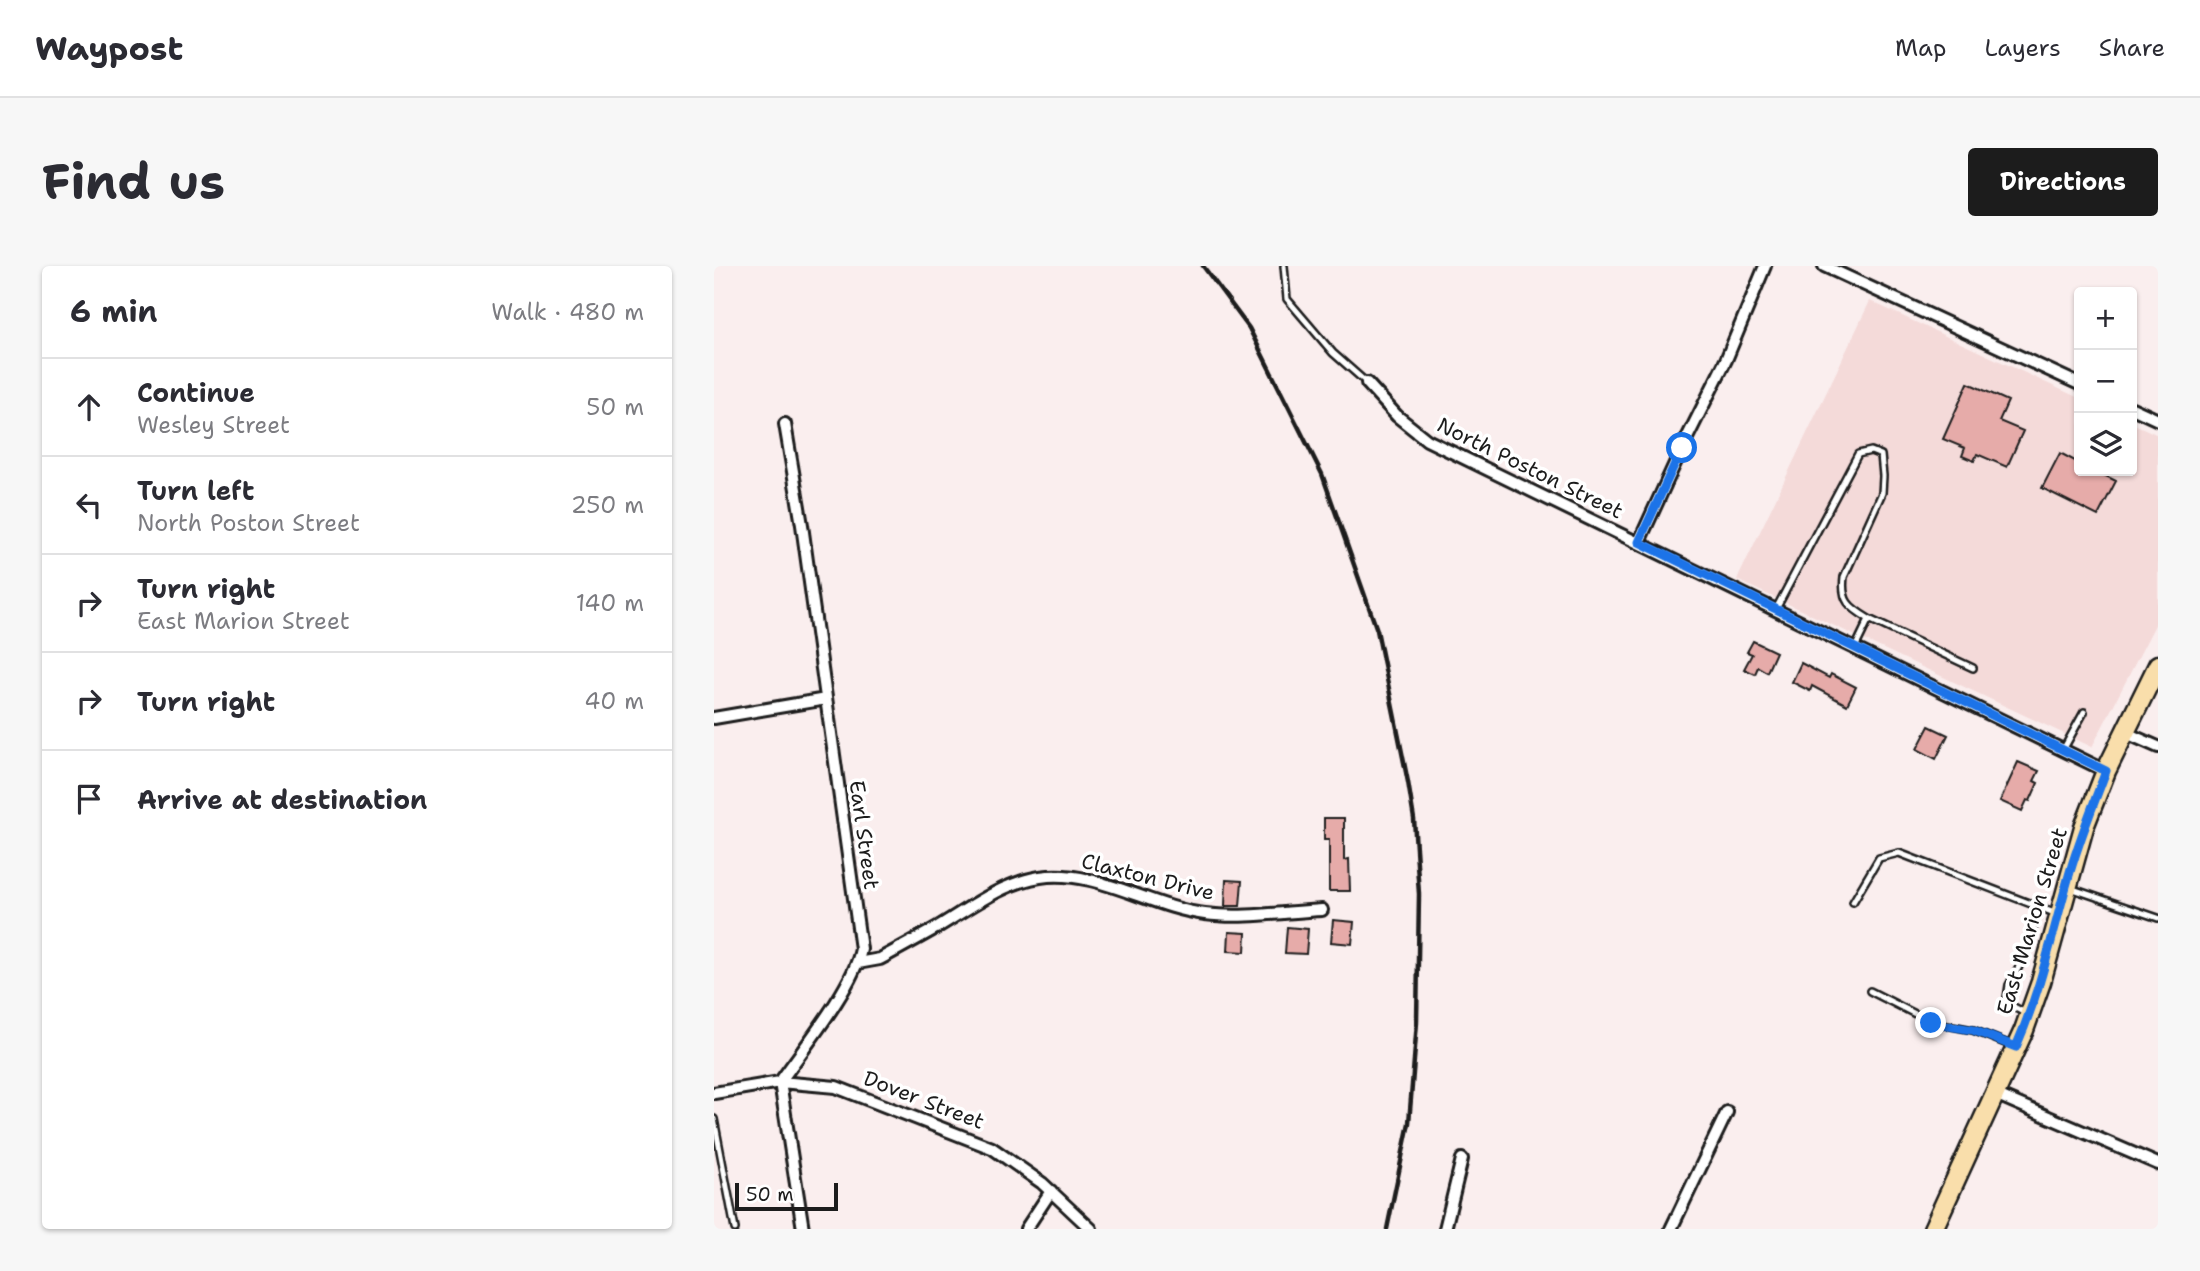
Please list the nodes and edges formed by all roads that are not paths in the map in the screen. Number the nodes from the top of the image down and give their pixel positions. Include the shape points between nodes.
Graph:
1 (1284, 266) edge
2 (1765, 266) edge
3 (1824, 266) edge
4 (2074, 382) edge
5 (1367, 383) joint
6 (2137, 410) edge
7 (2158, 420) edge
8 (785, 424) dead end
9 (1639, 542) junction
10 (1776, 609) junction
11 (1869, 619) junction
12 (1855, 648) junction
13 (2158, 665) edge
14 (1973, 668) dead end
15 (826, 699) junction
16 (2084, 712) dead end
17 (714, 718) edge
18 (2124, 732) junction
19 (2158, 747) edge
20 (2063, 750) junction
21 (2106, 771) junction
22 (2067, 887) junction
23 (1853, 902) dead end
24 (2040, 908) junction
25 (1322, 910) dead end
26 (2060, 915) junction
27 (2158, 918) edge
28 (858, 963) junction
29 (1870, 991) dead end
30 (2029, 1015) junction
31 (2016, 1047) junction
32 (780, 1083) junction
33 (714, 1093) edge
34 (1995, 1094) junction
35 (1727, 1112) dead end
36 (714, 1119) edge
37 (1462, 1158) dead end
38 (2158, 1164) edge
39 (1051, 1191) junction
40 (735, 1229) edge
41 (803, 1229) edge
42 (1026, 1229) edge
43 (1091, 1229) edge
44 (1444, 1229) edge
45 (1671, 1229) edge
46 (1934, 1229) edge

1 - 5 lane via 1287,299 1333,353
2 - 9 street via 1726,360
3 - 4 street
5 - 9 street, North Poston Street via 1396,416 1427,440
6 - 7 street
8 - 15 street, Earl Street
9 - 10 street, North Poston Street
10 - 11 lane via 1858,454 1871,451 1881,456 1882,493 1843,577 1842,590 1847,604
10 - 12 street, North Poston Street
11 - 12 lane
11 - 14 lane
12 - 20 street, North Poston Street
13 - 18 main road, East Marion Street
15 - 17 street
15 - 28 street, Earl Street via 861,949
16 - 20 lane
18 - 19 street
18 - 21 main road, East Marion Street
20 - 21 street, North Poston Street
21 - 22 main road, East Marion Street
22 - 26 main road, East Marion Street
22 - 27 lane
23 - 24 lane via 1879,858 1899,853
24 - 26 lane
24 - 30 lane via 2007,998 2010,1005
25 - 28 street, Claxton Drive via 1206,915 1101,883 1042,876 999,891 880,959
26 - 30 main road, East Marion Street
28 - 32 street
29 - 31 lane via 1931,1023 1973,1030
30 - 31 main road, East Marion Street
31 - 34 main road, East Marion Street
32 - 33 street, Dover Street
32 - 39 street, Dover Street via 836,1087 992,1148
32 - 41 street
34 - 38 street
34 - 46 main road, East Marion Street
35 - 45 street
36 - 40 lane
37 - 44 street
39 - 42 street
39 - 43 street, Dover Street

